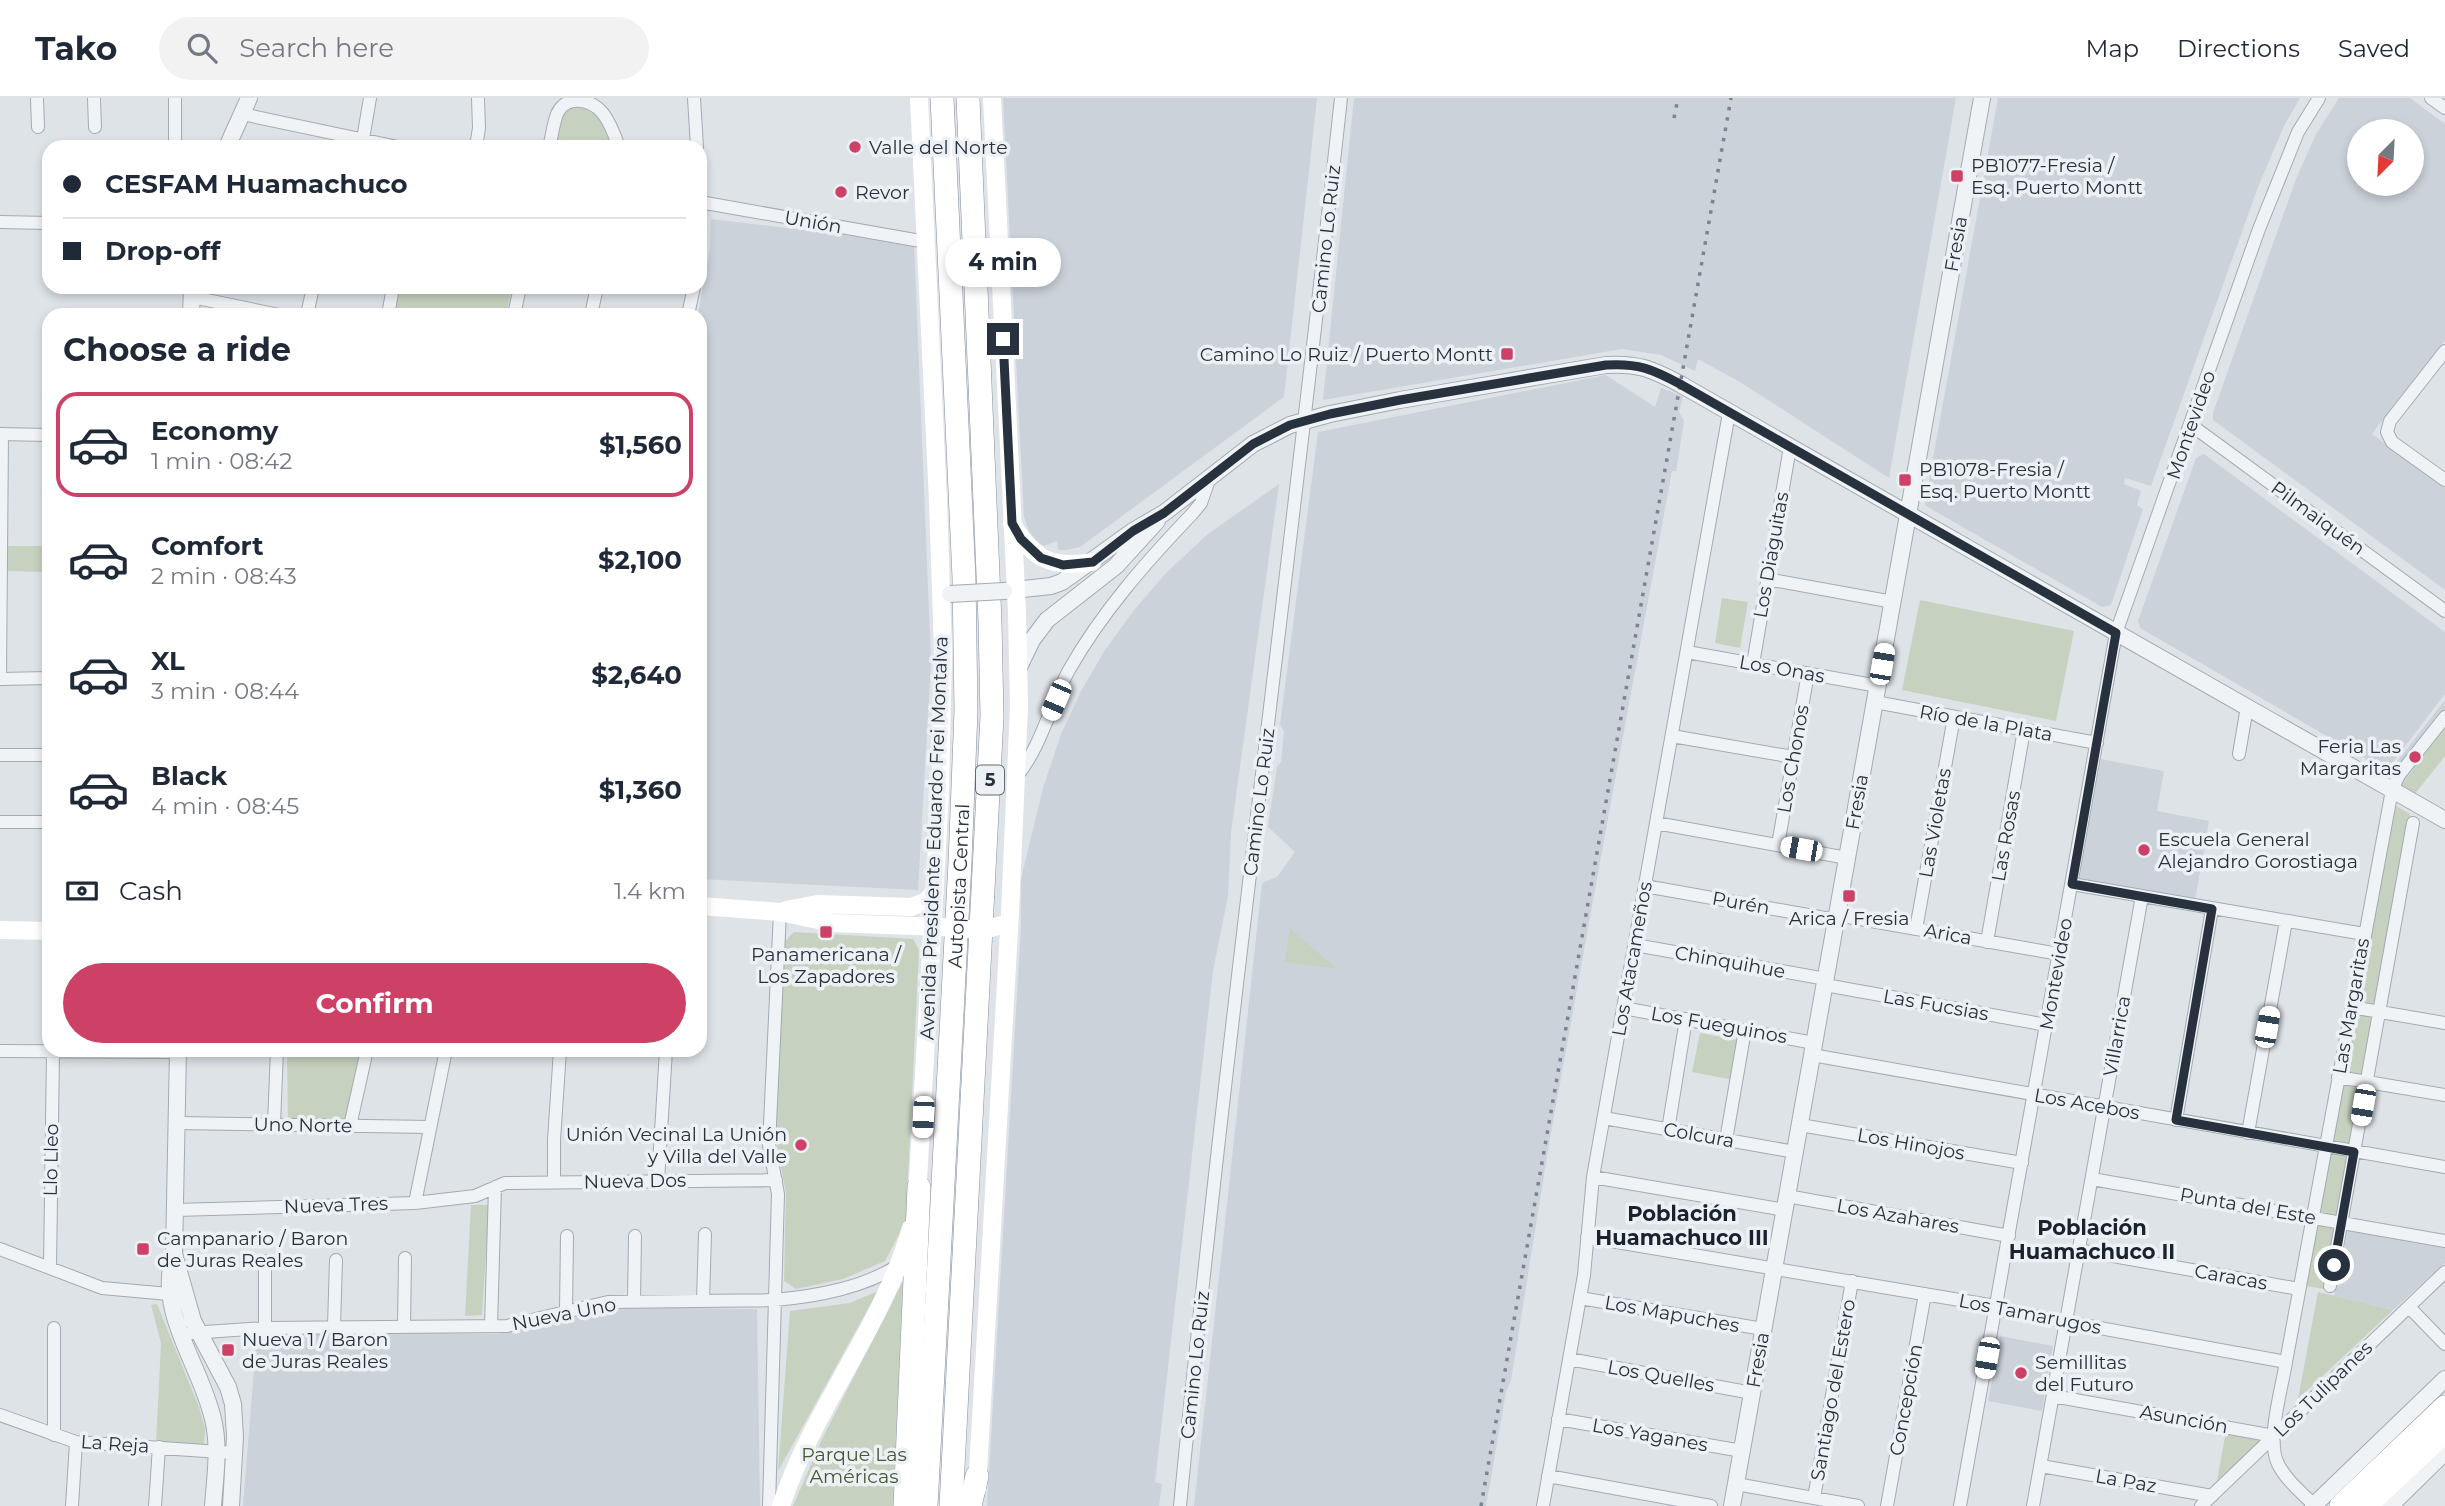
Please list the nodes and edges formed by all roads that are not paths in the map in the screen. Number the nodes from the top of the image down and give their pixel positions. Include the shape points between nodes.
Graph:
1 (37, 98) edge
2 (94, 98) edge
3 (175, 98) edge
4 (249, 98) edge
5 (370, 98) edge
6 (478, 98) edge
7 (694, 98) edge
8 (919, 98) edge
9 (943, 98) edge
10 (968, 98) edge
11 (992, 98) edge
12 (1341, 98) edge
13 (1982, 98) edge
14 (2319, 98) edge
15 (2431, 98) edge
16 (2445, 108) edge
17 (242, 114) junction
18 (38, 127) dead end
19 (95, 127) dead end
20 (363, 139) junction
21 (176, 140) edge
22 (230, 140) edge
23 (337, 140) edge
24 (352, 140) edge
25 (367, 140) edge
26 (477, 140) edge
27 (551, 140) edge
28 (617, 140) edge
29 (697, 140) edge
30 (707, 201) edge
31 (0, 222) edge
32 (42, 222) edge
33 (926, 242) junction
34 (200, 294) edge
35 (253, 308) edge
36 (2445, 351) edge
37 (1729, 413) junction
38 (1306, 419) junction
39 (2191, 425) junction
40 (1, 434) edge
41 (42, 435) edge
42 (1790, 447) junction
43 (1210, 477) junction
44 (2445, 480) edge
45 (1164, 513) junction
46 (1908, 513) junction
47 (1, 514) edge
48 (1012, 523) junction
49 (1093, 562) junction
50 (1767, 579) junction
51 (1010, 590) junction
52 (946, 594) junction
53 (1893, 602) junction
54 (2445, 611) edge
55 (2116, 633) junction
56 (1687, 652) junction
57 (1753, 664) junction
58 (1019, 667) junction
59 (1808, 673) junction
60 (42, 678) edge
61 (0, 680) edge
62 (1878, 685) junction
63 (1875, 702) junction
64 (2247, 707) junction
65 (1954, 717) junction
66 (2445, 717) edge
67 (2024, 730) junction
68 (1672, 736) junction
69 (2097, 743) junction
70 (2239, 754) dead end
71 (0, 755) edge
72 (42, 755) edge
73 (1793, 757) junction
74 (1017, 776) junction
75 (2392, 790) junction
76 (2445, 821) edge
77 (0, 822) edge
78 (42, 822) edge
79 (1656, 823) junction
80 (2413, 823) dead end
81 (1778, 845) junction
82 (1847, 858) junction
83 (2072, 884) junction
84 (1645, 886) junction
85 (935, 892) junction
86 (2142, 896) junction
87 (707, 907) edge
88 (2212, 909) junction
89 (780, 912) junction
90 (1837, 917) junction
91 (1006, 919) junction
92 (2286, 921) junction
93 (937, 927) junction
94 (1916, 929) junction
95 (0, 930) edge
96 (42, 930) edge
97 (2364, 934) junction
98 (1987, 942) junction
99 (1634, 945) junction
100 (2059, 954) junction
101 (1825, 982) junction
102 (2351, 1007) junction
103 (1623, 1008) junction
104 (2379, 1012) junction
105 (1686, 1020) junction
106 (2445, 1023) edge
107 (2047, 1025) junction
108 (1745, 1030) junction
109 (1813, 1049) junction
110 (0, 1051) edge
111 (42, 1051) edge
112 (53, 1057) edge
113 (178, 1057) edge
114 (276, 1057) edge
115 (365, 1057) edge
116 (445, 1057) edge
117 (559, 1057) edge
118 (666, 1057) edge
119 (2338, 1077) junction
120 (2367, 1082) junction
121 (2034, 1095) junction
122 (2445, 1095) edge
123 (2105, 1107) junction
124 (1604, 1118) junction
125 (2176, 1120) junction
126 (177, 1123) junction
127 (274, 1125) junction
128 (1800, 1125) junction
129 (350, 1126) junction
130 (430, 1127) junction
131 (1668, 1130) junction
132 (2248, 1133) junction
133 (1726, 1140) junction
134 (2325, 1147) junction
135 (1795, 1152) junction
136 (2354, 1152) junction
137 (2022, 1163) junction
138 (2445, 1167) edge
139 (1593, 1177) junction
140 (2092, 1179) junction
141 (776, 1180) junction
142 (658, 1181) junction
143 (554, 1182) junction
144 (495, 1187) junction
145 (919, 1187) junction
146 (415, 1203) junction
147 (1786, 1203) junction
148 (175, 1210) junction
149 (2312, 1217) junction
150 (2342, 1223) junction
151 (705, 1234) dead end
152 (567, 1236) dead end
153 (635, 1236) dead end
154 (2009, 1236) junction
155 (1587, 1237) junction
156 (2445, 1241) edge
157 (0, 1249) edge
158 (2079, 1250) junction
159 (174, 1254) junction
160 (405, 1258) dead end
161 (336, 1260) dead end
162 (265, 1261) dead end
163 (899, 1265) junction
164 (50, 1268) junction
165 (1774, 1269) junction
166 (2445, 1272) edge
167 (1852, 1281) junction
168 (2330, 1286) dead end
169 (2299, 1289) junction
170 (169, 1294) junction
171 (1925, 1294) junction
172 (1580, 1298) junction
173 (775, 1300) junction
174 (634, 1301) junction
175 (704, 1301) junction
176 (2409, 1307) junction
177 (1996, 1309) junction
178 (566, 1312) junction
179 (2066, 1322) junction
180 (334, 1326) junction
181 (404, 1326) junction
182 (491, 1326) junction
183 (54, 1328) dead end
184 (265, 1328) junction
185 (1763, 1329) junction
186 (198, 1333) junction
187 (180, 1334) junction
188 (2445, 1344) edge
189 (1569, 1359) junction
190 (2286, 1362) junction
191 (2445, 1379) edge
192 (1752, 1393) junction
193 (2053, 1396) junction
194 (2445, 1407) edge
195 (0, 1415) edge
196 (1558, 1419) junction
197 (2445, 1431) edge
198 (54, 1435) junction
199 (2274, 1436) junction
200 (76, 1442) junction
201 (159, 1447) junction
202 (217, 1451) junction
203 (1742, 1451) junction
204 (234, 1452) junction
205 (2445, 1452) edge
206 (2040, 1466) junction
207 (977, 1476) junction
208 (1548, 1476) junction
209 (1736, 1485) junction
210 (2212, 1496) junction
211 (1814, 1498) junction
212 (72, 1506) edge
213 (155, 1506) edge
214 (213, 1506) edge
215 (231, 1506) edge
216 (769, 1506) edge
217 (781, 1506) edge
218 (905, 1506) edge
219 (926, 1506) edge
220 (951, 1506) edge
221 (970, 1506) edge
222 (976, 1506) edge
223 (1180, 1506) edge
224 (1543, 1506) edge
225 (1712, 1506) edge
226 (1732, 1506) edge
227 (1858, 1506) edge
228 (1887, 1506) edge
229 (1960, 1506) edge
230 (2034, 1506) edge
231 (2201, 1506) edge
232 (2314, 1506) edge
233 (2341, 1506) edge
234 (2365, 1506) edge
235 (2390, 1506) edge

1 - 18 street
2 - 19 street
3 - 21 street
4 - 17 street
5 - 20 street
6 - 26 street
7 - 29 street
8 - 33 main road, Avenida Presidente Eduardo Frei Montalva
9 - 219 highway, Autopista Central / 5 via 966,710
10 - 220 highway, Autopista Central / 5 via 992,706
11 - 48 main road
12 - 38 street, Camino Lo Ruiz
13 - 46 street, Fresia
14 - 39 street, Montevideo via 2285,161
15 - 16 street
17 - 22 street
17 - 23 street
20 - 24 street
20 - 25 street
27 - 28 street via 561,107 582,99 598,105
30 - 33 street, Unión
31 - 32 street
33 - 52 main road, Avenida Presidente Eduardo Frei Montalva
34 - 35 street
36 - 44 street via 2388,424 2387,432 2392,442
37 - 38 street via 1654,370 1627,364
37 - 42 street
37 - 56 street, Los Atacameños
38 - 43 street via 1266,436
38 - 223 street, Camino Lo Ruiz
39 - 54 street, Pilmaiquén
39 - 55 street, Montevideo
40 - 41 street
40 - 47 street
42 - 46 street
42 - 50 street, Los Diaguitas
43 - 45 street
43 - 74 street via 1201,503 1132,578 1089,635 1037,745
45 - 49 street
45 - 58 street via 1116,566 1047,620
46 - 53 street, Fresia
46 - 55 street
47 - 61 street
48 - 49 main road via 1041,558 1063,565
48 - 51 main road
49 - 51 street via 1051,586
50 - 53 street
50 - 57 street, Los Diaguitas
51 - 52 street, bridge
51 - 58 main road
52 - 85 main road, Avenida Presidente Eduardo Frei Montalva
53 - 62 street, Fresia
55 - 64 street
55 - 69 street, Montevideo
56 - 57 street, Los Onas
56 - 68 street, Los Atacameños
57 - 59 street, Los Onas
58 - 74 main road
59 - 62 street, Los Onas
59 - 73 street, Los Chonos
60 - 61 street
62 - 63 street, Fresia
63 - 65 street, Río de la Plata
63 - 82 street, Fresia
64 - 70 street
64 - 75 street
65 - 67 street, Río de la Plata
65 - 94 street, Las Violetas
66 - 75 street, Las Margaritas
67 - 69 street, Río de la Plata
67 - 98 street, Las Rosas
68 - 73 street
68 - 79 street, Los Atacameños
69 - 83 street, Montevideo
71 - 72 street
73 - 81 street, Los Chonos
74 - 91 main road
75 - 76 street
75 - 97 street, Las Margaritas
77 - 78 street
79 - 81 street
79 - 84 street, Los Atacameños
80 - 104 street, Las Margaritas
81 - 82 street
82 - 90 street, Fresia
83 - 86 street
83 - 100 street, Montevideo
84 - 90 street, Purén
84 - 99 street, Los Atacameños
85 - 89 main road via 911,907 817,904
85 - 93 main road, Avenida Presidente Eduardo Frei Montalva
86 - 88 street
86 - 123 street, Villarrica
87 - 89 main road
88 - 92 street
88 - 125 street
89 - 93 main road via 832,923
89 - 141 street via 769,1146
90 - 94 street, Arica
90 - 101 street, Fresia
91 - 93 main road, bridge via 985,930
91 - 207 main road
92 - 97 street
92 - 132 street
93 - 145 main road, Avenida Presidente Eduardo Frei Montalva
94 - 98 street, Arica
95 - 96 main road
97 - 102 street, Las Margaritas
98 - 100 street, Arica
99 - 101 street, Chinquihue
99 - 103 street, Los Atacameños
100 - 107 street, Montevideo
101 - 107 street, Las Fucsias
101 - 109 street, Fresia
102 - 104 street
102 - 119 street, Las Margaritas
103 - 105 street, Los Fueguinos
103 - 124 street, Los Atacameños
104 - 106 street
104 - 120 street, Las Margaritas
105 - 108 street, Los Fueguinos
105 - 131 street
107 - 121 street, Montevideo
108 - 109 street, Los Fueguinos
108 - 133 street
109 - 121 street, Los Acebos
109 - 128 street, Fresia
110 - 111 street
112 - 164 street, Llo Lleo
113 - 126 street
114 - 127 street
115 - 129 street
116 - 130 street
117 - 143 street
118 - 142 street
119 - 120 street
119 - 134 street, Las Margaritas
120 - 122 street
120 - 136 street, Las Margaritas
121 - 123 street, Los Acebos
121 - 137 street, Montevideo
123 - 125 street, Los Acebos
123 - 140 street, Villarrica
124 - 131 street, Colcura
124 - 139 street, Los Atacameños
125 - 132 street, Los Acebos
126 - 127 street, Uno Norte
126 - 148 street
127 - 129 street, Uno Norte
128 - 135 street, Fresia
128 - 137 street, Los Hinojos
129 - 130 street, Uno Norte
130 - 146 street
131 - 133 street, Colcura
132 - 134 street, Los Acebos
133 - 135 street, Colcura
134 - 136 street, Los Acebos
134 - 149 street, Las Margaritas
135 - 147 street, Fresia
136 - 138 street, Los Acebos
136 - 150 street, Las Margaritas
137 - 154 street, Montevideo
139 - 147 street, Los Azahares
139 - 155 street, Los Atacameños
140 - 149 street, Punta del Este
140 - 158 street, Villarrica
141 - 142 street, Nueva Dos
141 - 173 street
142 - 143 street, Nueva Dos
143 - 144 street, Nueva Dos
144 - 146 street, Nueva Tres via 475,1196
144 - 182 street
145 - 163 main road, Avenida Presidente Eduardo Frei Montalva
145 - 218 highway
146 - 148 street, Nueva Tres
147 - 154 street, Los Azahares
147 - 165 street, Fresia
148 - 159 street
149 - 150 street, Punta del Este
149 - 169 street, Las Margaritas
150 - 156 street, Punta del Este
150 - 168 street, Las Margaritas
151 - 175 street
152 - 178 street
153 - 174 street
154 - 177 street, Montevideo
155 - 165 street, Los Tamarugos
155 - 172 street, Los Atacameños
157 - 164 street
158 - 169 street, Caracas
158 - 179 street, Villarrica
159 - 170 street
159 - 186 street
160 - 181 street
161 - 180 street
162 - 184 street
163 - 173 street, Nueva Uno via 861,1284
163 - 217 main road, Avenida Presidente Eduardo Frei Montalva via 802,1450
164 - 170 street via 102,1288
165 - 167 street, Los Tamarugos
165 - 185 street, Fresia
166 - 176 street, Los Tulipanes
167 - 171 street, Los Tamarugos
167 - 211 street, Santiago del Estero
169 - 190 street, Las Margaritas
170 - 187 street
171 - 177 street, Los Tamarugos
171 - 228 street, Concepción
172 - 185 street, Los Mapuches
172 - 189 street, Los Atacameños
173 - 175 street, Nueva Uno
173 - 216 street
174 - 175 street, Nueva Uno
174 - 178 street, Nueva Uno
176 - 188 street
176 - 199 street, Los Tulipanes
177 - 179 street, Los Tamarugos
177 - 229 street, Montevideo
178 - 182 street, Nueva Uno
179 - 190 street, Los Tamarugos
179 - 193 street, Villarrica
180 - 181 street, Nueva Uno
180 - 184 street, Nueva Uno
181 - 182 street, Nueva Uno
183 - 198 street
184 - 186 street, Nueva Uno
185 - 192 street, Fresia
186 - 187 street, Nueva Uno
186 - 204 street via 228,1387
187 - 202 street via 211,1410
189 - 192 street, Los Quelles
189 - 196 street, Los Atacameños
190 - 199 street, Las Margaritas
191 - 232 street
192 - 203 street, Fresia
193 - 199 street, Asunción
193 - 206 street, Villarrica
194 - 233 highway
195 - 198 street, La Reja
196 - 203 street, Los Yaganes
196 - 208 street, Los Atacameños
197 - 234 highway
198 - 200 street, La Reja
199 - 210 street, Los Tulipanes
199 - 232 street, Las Margaritas via 2278,1466
200 - 201 street, La Reja
200 - 212 street
201 - 202 street, La Reja
201 - 213 street
202 - 204 street, La Reja
202 - 214 street
203 - 209 street, Fresia
204 - 215 street
205 - 235 street
206 - 210 street, La Paz
206 - 230 street, Villarrica
207 - 221 highway
207 - 222 main road
208 - 224 street, Los Atacameños
208 - 225 street
209 - 211 street
209 - 226 street, Fresia
210 - 231 street, Los Tulipanes
211 - 227 street

